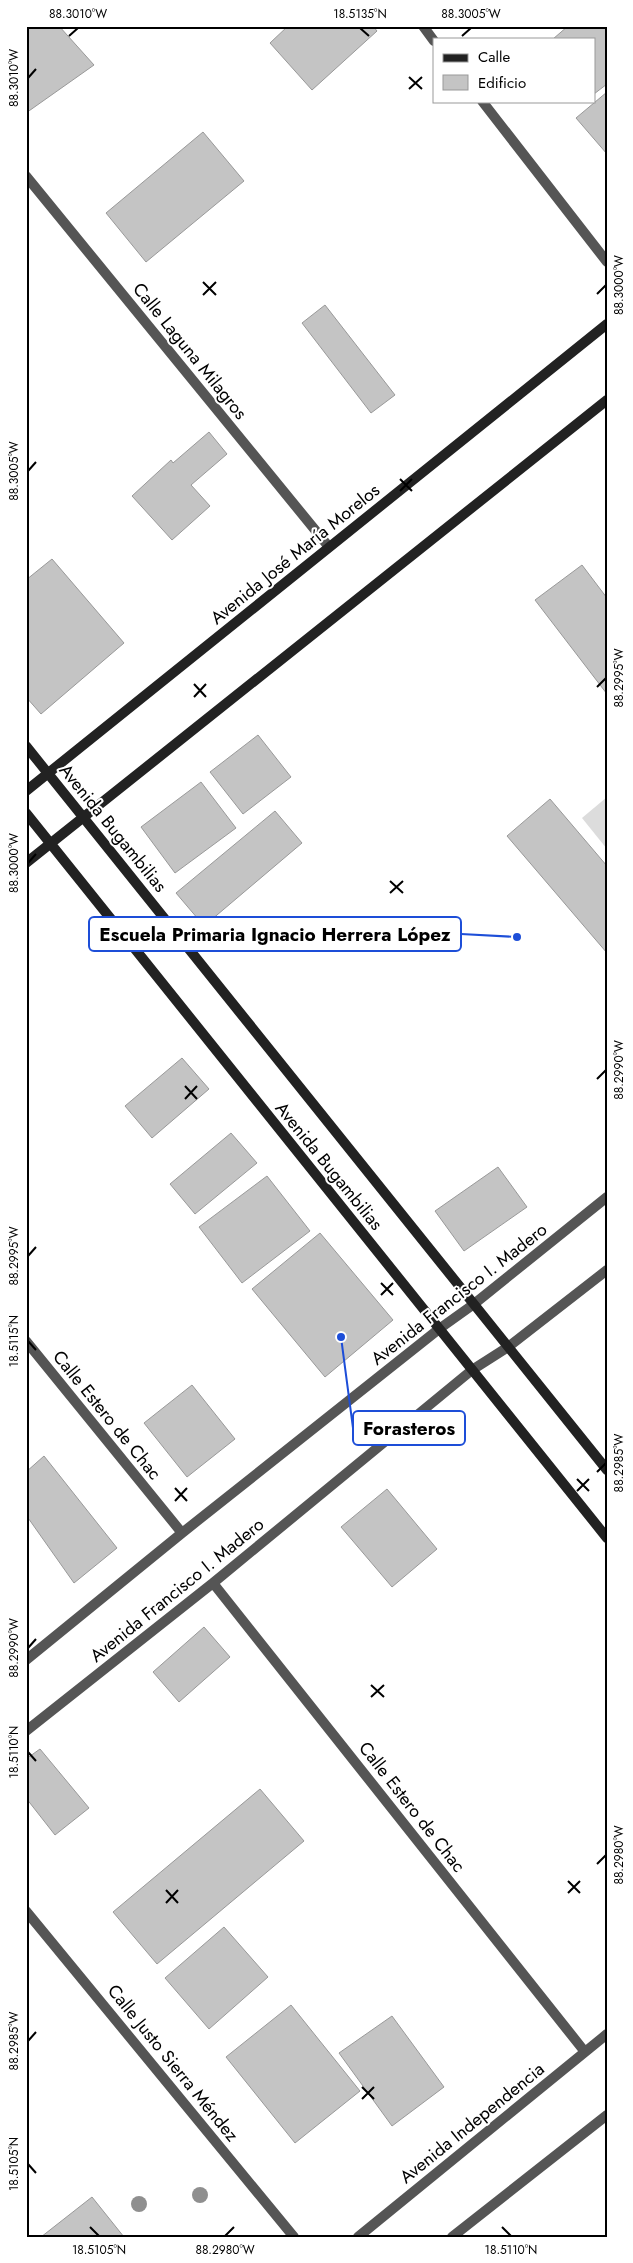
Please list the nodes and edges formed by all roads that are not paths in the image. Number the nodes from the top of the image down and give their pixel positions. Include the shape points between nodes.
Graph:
1 (423, 26) edge
2 (433, 40) edge
3 (483, 102) edge
4 (26, 176) edge
5 (607, 262) edge
6 (607, 324) edge
7 (607, 400) edge
8 (329, 547) junction
9 (26, 746) edge
10 (48, 773) junction
11 (26, 791) edge
12 (26, 813) edge
13 (84, 818) junction
14 (51, 844) junction
15 (26, 864) edge
16 (607, 1197) edge
17 (607, 1270) edge
18 (474, 1304) junction
19 (440, 1329) junction
20 (26, 1341) edge
21 (508, 1347) junction
22 (472, 1370) junction
23 (607, 1470) edge
24 (182, 1533) junction
25 (607, 1538) edge
26 (213, 1583) junction
27 (26, 1660) edge
28 (26, 1731) edge
29 (26, 1911) edge
30 (607, 2034) edge
31 (585, 2052) junction
32 (607, 2115) edge
33 (294, 2237) edge
34 (358, 2237) edge
35 (452, 2237) edge

1 - 2 street
3 - 5 street
4 - 8 street, Calle Laguna Milagros
6 - 8 main road, Avenida José María Morelos
7 - 13 main road
8 - 10 main road, Avenida José María Morelos
9 - 10 main road, Avenida Bugambilias
10 - 11 main road, Avenida José María Morelos
10 - 13 main road, Avenida Bugambilias
12 - 14 main road, Avenida Bugambilias
13 - 14 main road
13 - 18 main road, Avenida Bugambilias
14 - 15 main road
14 - 19 main road, Avenida Bugambilias
16 - 18 street, Avenida Francisco I. Madero
17 - 21 street, Avenida Francisco I. Madero
18 - 19 street, Avenida Francisco I. Madero
18 - 21 main road, Avenida Bugambilias
19 - 22 main road, Avenida Bugambilias
19 - 24 street, Avenida Francisco I. Madero
20 - 24 street, Calle Estero de Chac
21 - 22 street, Avenida Francisco I. Madero
21 - 23 main road, Avenida Bugambilias
22 - 25 main road, Avenida Bugambilias
22 - 26 street, Avenida Francisco I. Madero
24 - 27 street, Avenida Francisco I. Madero
26 - 28 street, Avenida Francisco I. Madero
26 - 31 street, Calle Estero de Chac
29 - 33 street, Calle Justo Sierra Méndez
30 - 31 street, Avenida Independencia
31 - 34 street, Avenida Independencia
32 - 35 street

